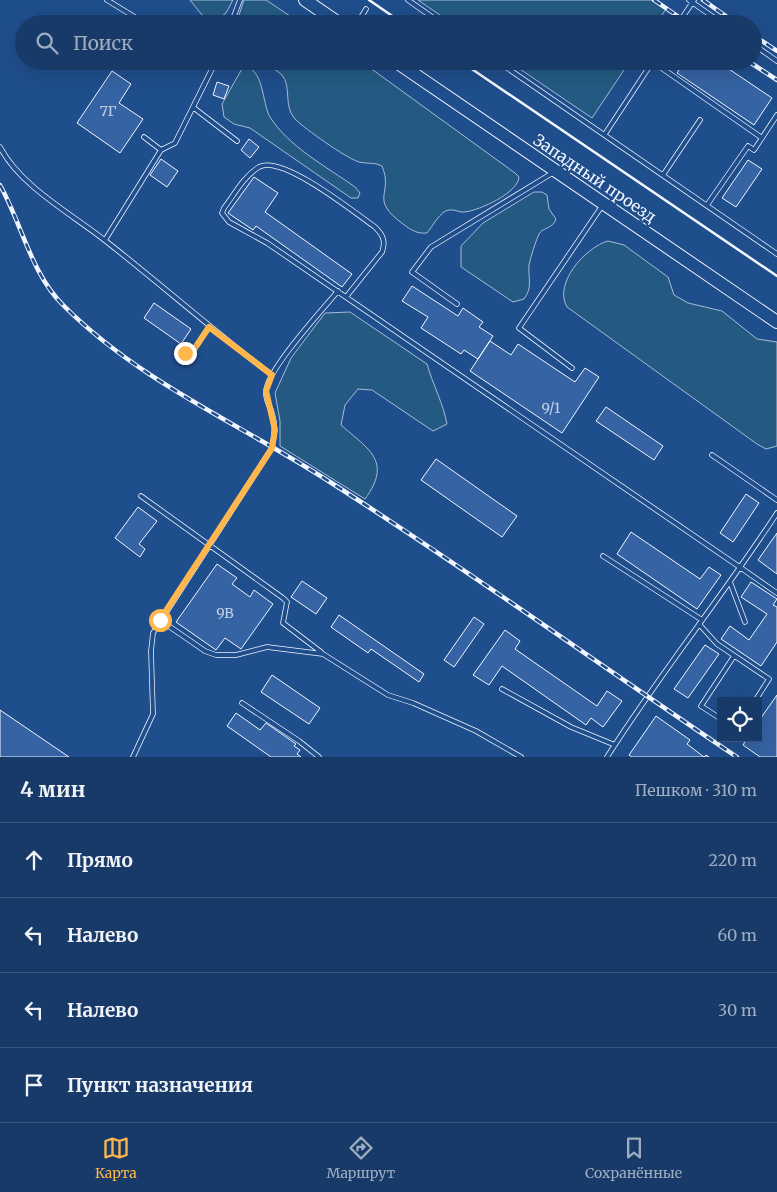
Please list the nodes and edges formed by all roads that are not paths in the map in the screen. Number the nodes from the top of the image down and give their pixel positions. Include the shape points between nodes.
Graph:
1 (107, 0) edge
2 (240, 0) edge
3 (305, 0) edge
4 (408, 0) edge
5 (692, 1) edge
6 (366, 9) dead end
7 (131, 15) edge
8 (234, 15) edge
9 (327, 15) edge
10 (362, 15) edge
11 (429, 15) edge
12 (683, 15) edge
13 (711, 15) edge
14 (762, 50) edge
15 (777, 61) edge
16 (212, 70) edge
17 (407, 70) edge
18 (510, 70) edge
19 (648, 70) edge
20 (664, 70) edge
21 (194, 108) junction
22 (777, 115) edge
23 (700, 120) dead end
24 (605, 134) junction
25 (144, 137) dead end
26 (762, 138) junction
27 (237, 141) dead end
28 (0, 148) edge
29 (161, 150) junction
30 (556, 171) junction
31 (663, 175) junction
32 (604, 204) junction
33 (707, 206) junction
34 (105, 240) junction
35 (777, 254) edge
36 (338, 291) junction
37 (346, 297) junction
38 (457, 304) dead end
39 (777, 322) edge
40 (209, 327) junction
41 (185, 353) dead end
42 (572, 368) dead end
43 (272, 375) junction
44 (712, 455) dead end
45 (140, 496) dead end
46 (777, 500) edge
47 (777, 513) edge
48 (209, 544) junction
49 (603, 556) dead end
50 (741, 568) junction
51 (730, 582) junction
52 (777, 593) edge
53 (160, 620) junction
54 (700, 622) junction
55 (745, 622) dead end
56 (323, 654) junction
57 (734, 656) junction
58 (502, 689) dead end
59 (758, 697) edge
60 (242, 703) dead end
61 (717, 716) edge
62 (615, 745) junction
63 (133, 757) edge
64 (319, 757) edge
65 (521, 757) edge
66 (607, 757) edge

1 - 7 lane
2 - 8 lane
3 - 9 main road
4 - 11 lane
5 - 12 lane
5 - 13 lane
6 - 10 lane
14 - 15 lane
16 - 21 lane
17 - 30 main road, Западный проезд
18 - 24 lane
19 - 24 lane
20 - 26 lane
21 - 27 lane
21 - 29 lane via 175,143
22 - 26 lane
23 - 31 lane
24 - 31 lane
25 - 29 lane
26 - 33 lane via 754,150 748,146
28 - 34 lane via 19,174
29 - 34 lane
30 - 32 main road, Западный проезд
30 - 38 lane via 431,247 412,272
31 - 33 lane
32 - 39 main road, Западный проезд
32 - 42 lane via 519,328
33 - 35 lane
34 - 40 lane
36 - 37 lane
36 - 37 lane via 224,216 224,208 259,167 267,164 279,167 305,179 382,235 385,243 382,252
36 - 43 lane
37 - 50 lane
40 - 41 lane via 189,357
40 - 43 lane
43 - 48 lane via 266,391 275,430 272,448
44 - 46 lane
45 - 48 lane
47 - 50 lane
48 - 53 lane
48 - 56 lane via 283,598 287,602 283,624
49 - 54 lane
50 - 51 lane
50 - 52 lane
51 - 54 lane
51 - 55 lane
53 - 56 lane via 216,656 267,647
53 - 63 lane via 153,633 151,651 153,714
54 - 57 lane via 717,644
54 - 62 lane
56 - 65 lane via 388,695 476,731
57 - 59 lane via 769,679
57 - 61 lane via 701,706
58 - 62 lane via 571,727
60 - 64 lane
62 - 66 lane

